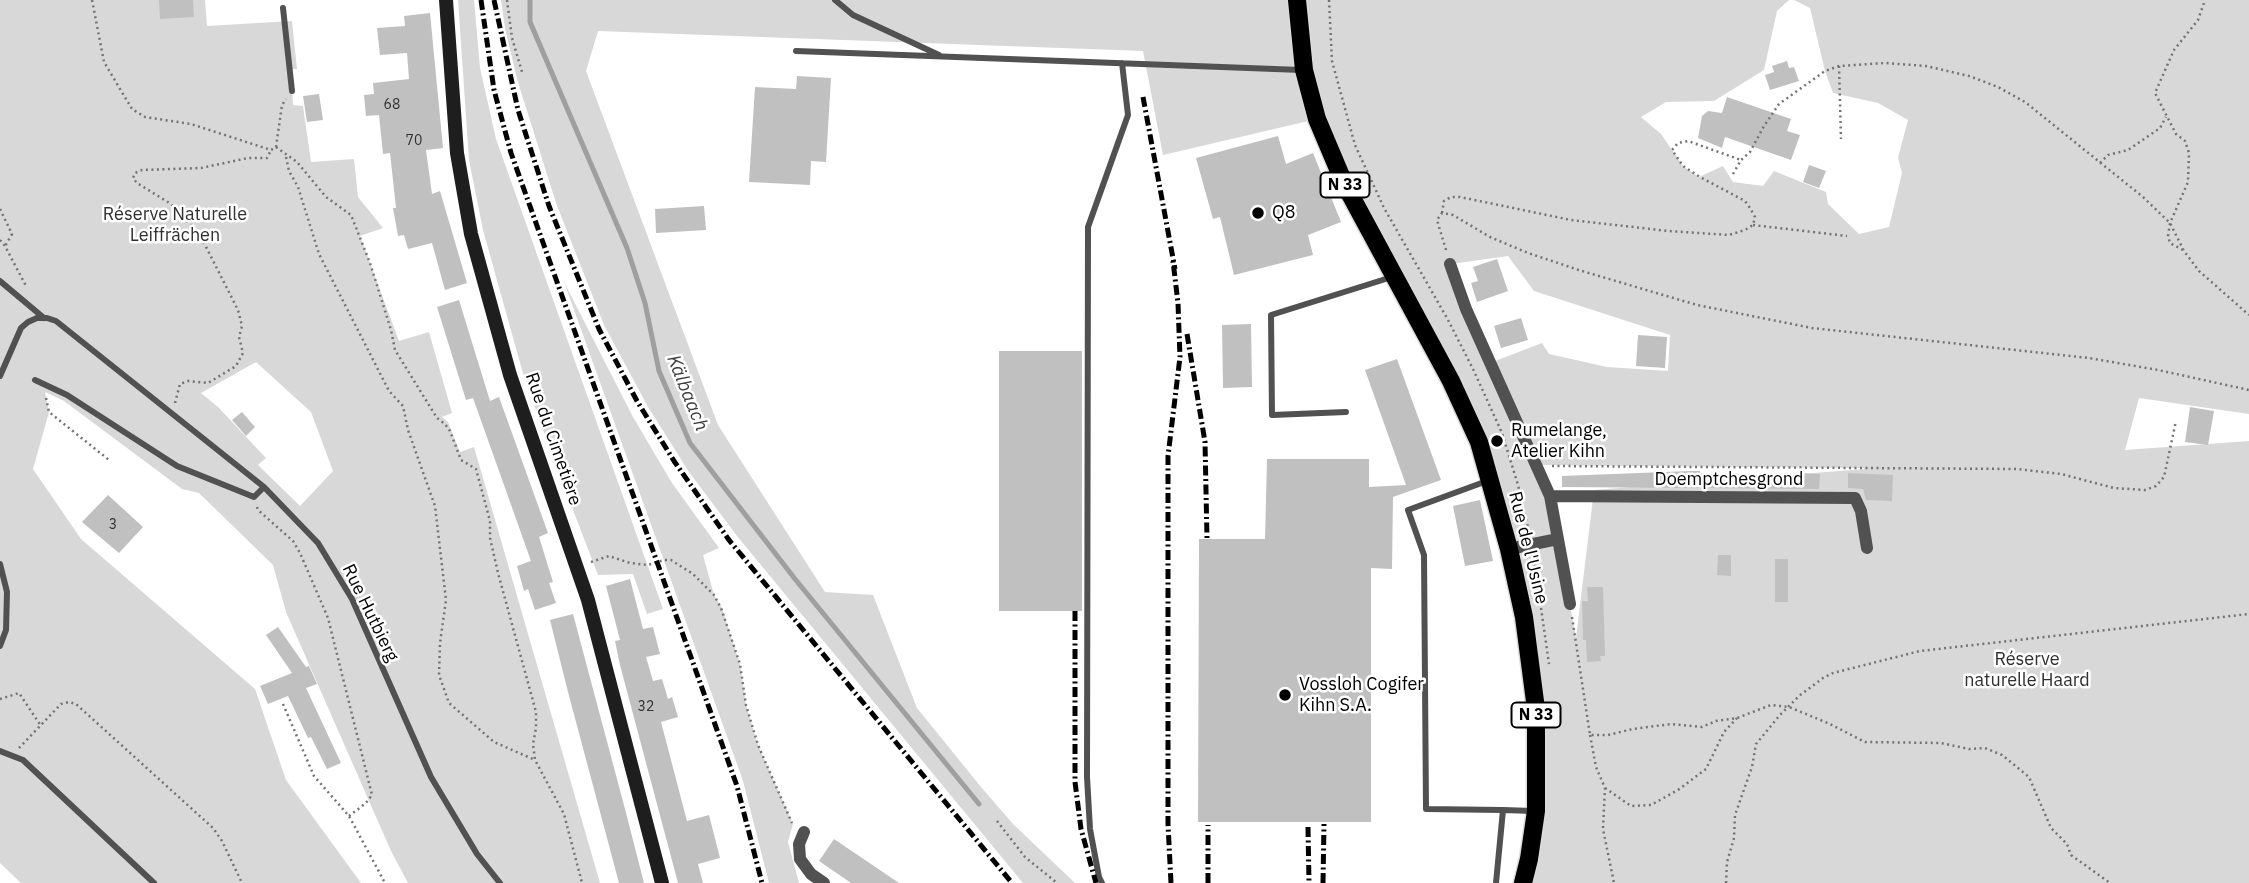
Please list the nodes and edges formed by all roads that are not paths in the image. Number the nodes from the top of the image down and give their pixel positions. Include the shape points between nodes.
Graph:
1 (446, 0) edge
2 (835, 0) edge
3 (1297, 0) edge
4 (283, 8) dead end
5 (796, 51) dead end
6 (944, 57) junction
7 (1122, 63) junction
8 (1304, 70) junction
9 (292, 91) road end
10 (1450, 264) road end
11 (1394, 276) junction
12 (0, 281) edge
13 (44, 318) junction
14 (0, 376) edge
15 (35, 380) dead end
16 (1346, 412) dead end
17 (1490, 480) junction
18 (264, 487) junction
19 (1550, 496) junction
20 (1558, 539) junction
21 (1867, 548) dead end
22 (1509, 549) junction
23 (0, 564) edge
24 (1570, 604) road end
25 (0, 646) edge
26 (0, 751) edge
27 (1503, 810) junction
28 (1535, 811) junction
29 (804, 832) road end
30 (154, 883) edge
31 (500, 883) edge
32 (662, 883) edge
33 (824, 883) edge
34 (1102, 883) edge
35 (1496, 883) edge
36 (1523, 883) edge

1 - 32 main road, Rue du Cimetière via 457,153 471,234 510,375 578,566
2 - 6 lane via 853,15
3 - 8 main road, N 33
4 - 9 lane
5 - 6 lane
6 - 7 lane
7 - 8 lane
7 - 34 lane via 1128,115 1088,227 1087,777 1090,830
8 - 11 main road, Rue de l'Usine / N 33 via 1317,119 1344,183
10 - 19 street
11 - 16 lane via 1271,314 1272,415
11 - 17 main road, Rue de l'Usine / N 33 via 1451,380 1479,442
12 - 13 lane, Rue Hutbierg
13 - 14 lane via 22,328
13 - 18 lane, Rue Hutbierg via 56,321
15 - 18 lane via 67,395 177,466 254,497
17 - 22 main road, Rue de l'Usine / N 33
17 - 27 lane via 1408,510 1424,555 1426,809
18 - 31 lane, Rue Hutbierg via 318,544 352,599 431,777
19 - 20 street
19 - 21 street, Doemptchesgrond via 1855,498
20 - 22 street
20 - 24 street
22 - 28 main road, Rue de l'Usine / N 33 via 1536,709
23 - 25 lane via 7,592 6,630
26 - 30 lane via 23,760
27 - 28 lane
27 - 35 lane
28 - 36 main road, Rue de l'Usine / N 33
29 - 33 street via 800,859

